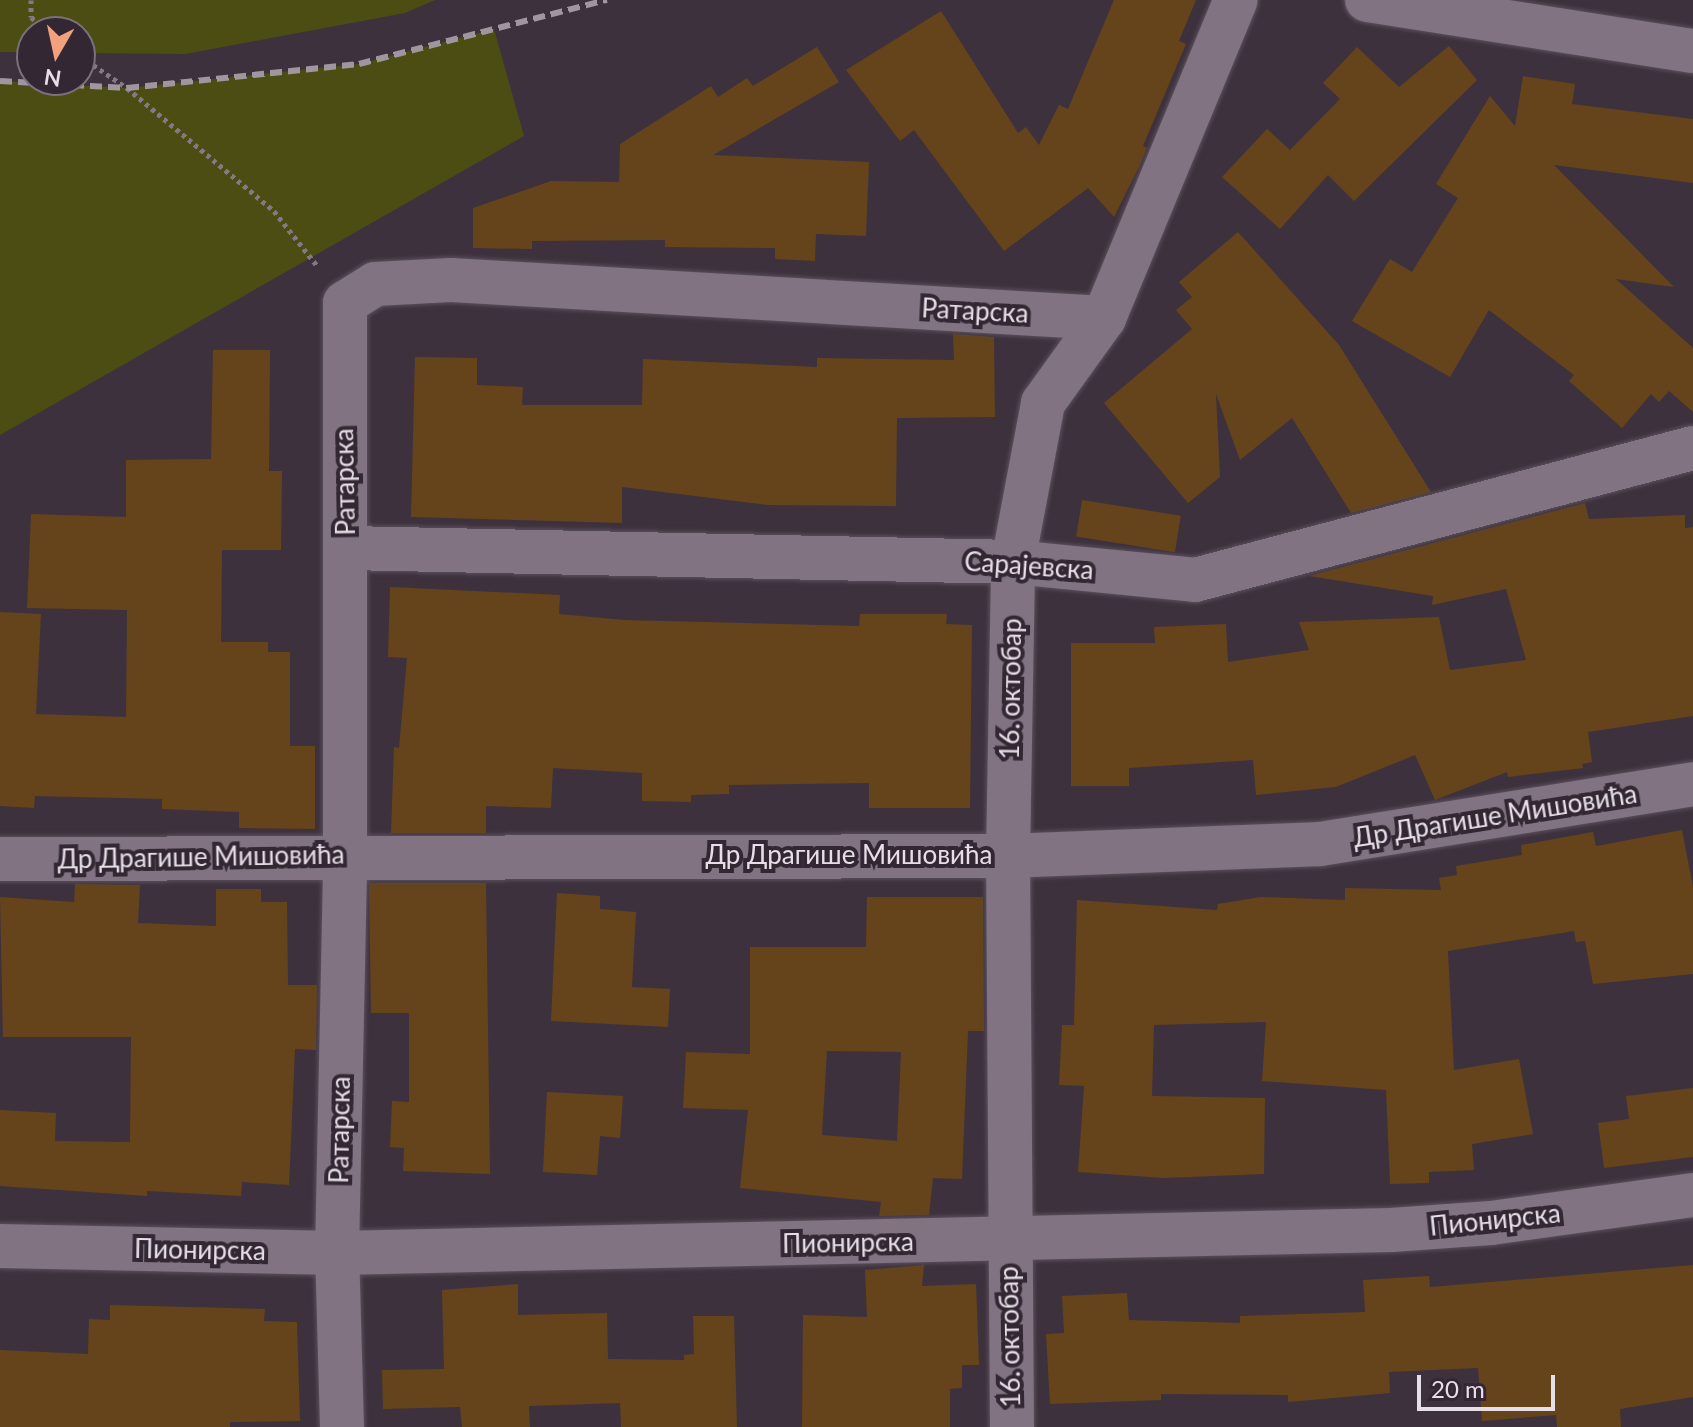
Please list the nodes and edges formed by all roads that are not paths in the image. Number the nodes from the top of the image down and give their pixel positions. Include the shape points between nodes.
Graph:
1 (1236, 0) edge
2 (1367, 0) edge
3 (1693, 51) edge
4 (1104, 318) junction
5 (1693, 448) edge
6 (347, 548) junction
7 (1013, 562) junction
8 (1693, 784) edge
9 (345, 855) junction
10 (1008, 856) junction
11 (0, 859) edge
12 (1693, 1195) edge
13 (1009, 1240) junction
14 (0, 1246) edge
15 (337, 1253) junction
16 (342, 1427) edge
17 (1012, 1427) edge

1 - 4 street, 16. октобар
2 - 3 street
4 - 6 street, Ратарска via 451,280 375,284 345,303
4 - 7 street, 16. октобар via 1043,403
5 - 7 street, Сарајевска via 1195,580
6 - 7 street, Сарајевска
6 - 9 street, Ратарска
7 - 10 street, 16. октобар
8 - 10 street, Др Драгише Мишовића via 1320,844
9 - 10 street, Др Драгише Мишовића
9 - 11 street, Др Драгише Мишовића
9 - 15 street, Ратарска
10 - 13 street, 16. октобар
12 - 13 street, Пионирска via 1447,1227
13 - 15 street, Пионирска
13 - 17 street, 16. октобар
14 - 15 street, Пионирска
15 - 16 street, Ратарска

